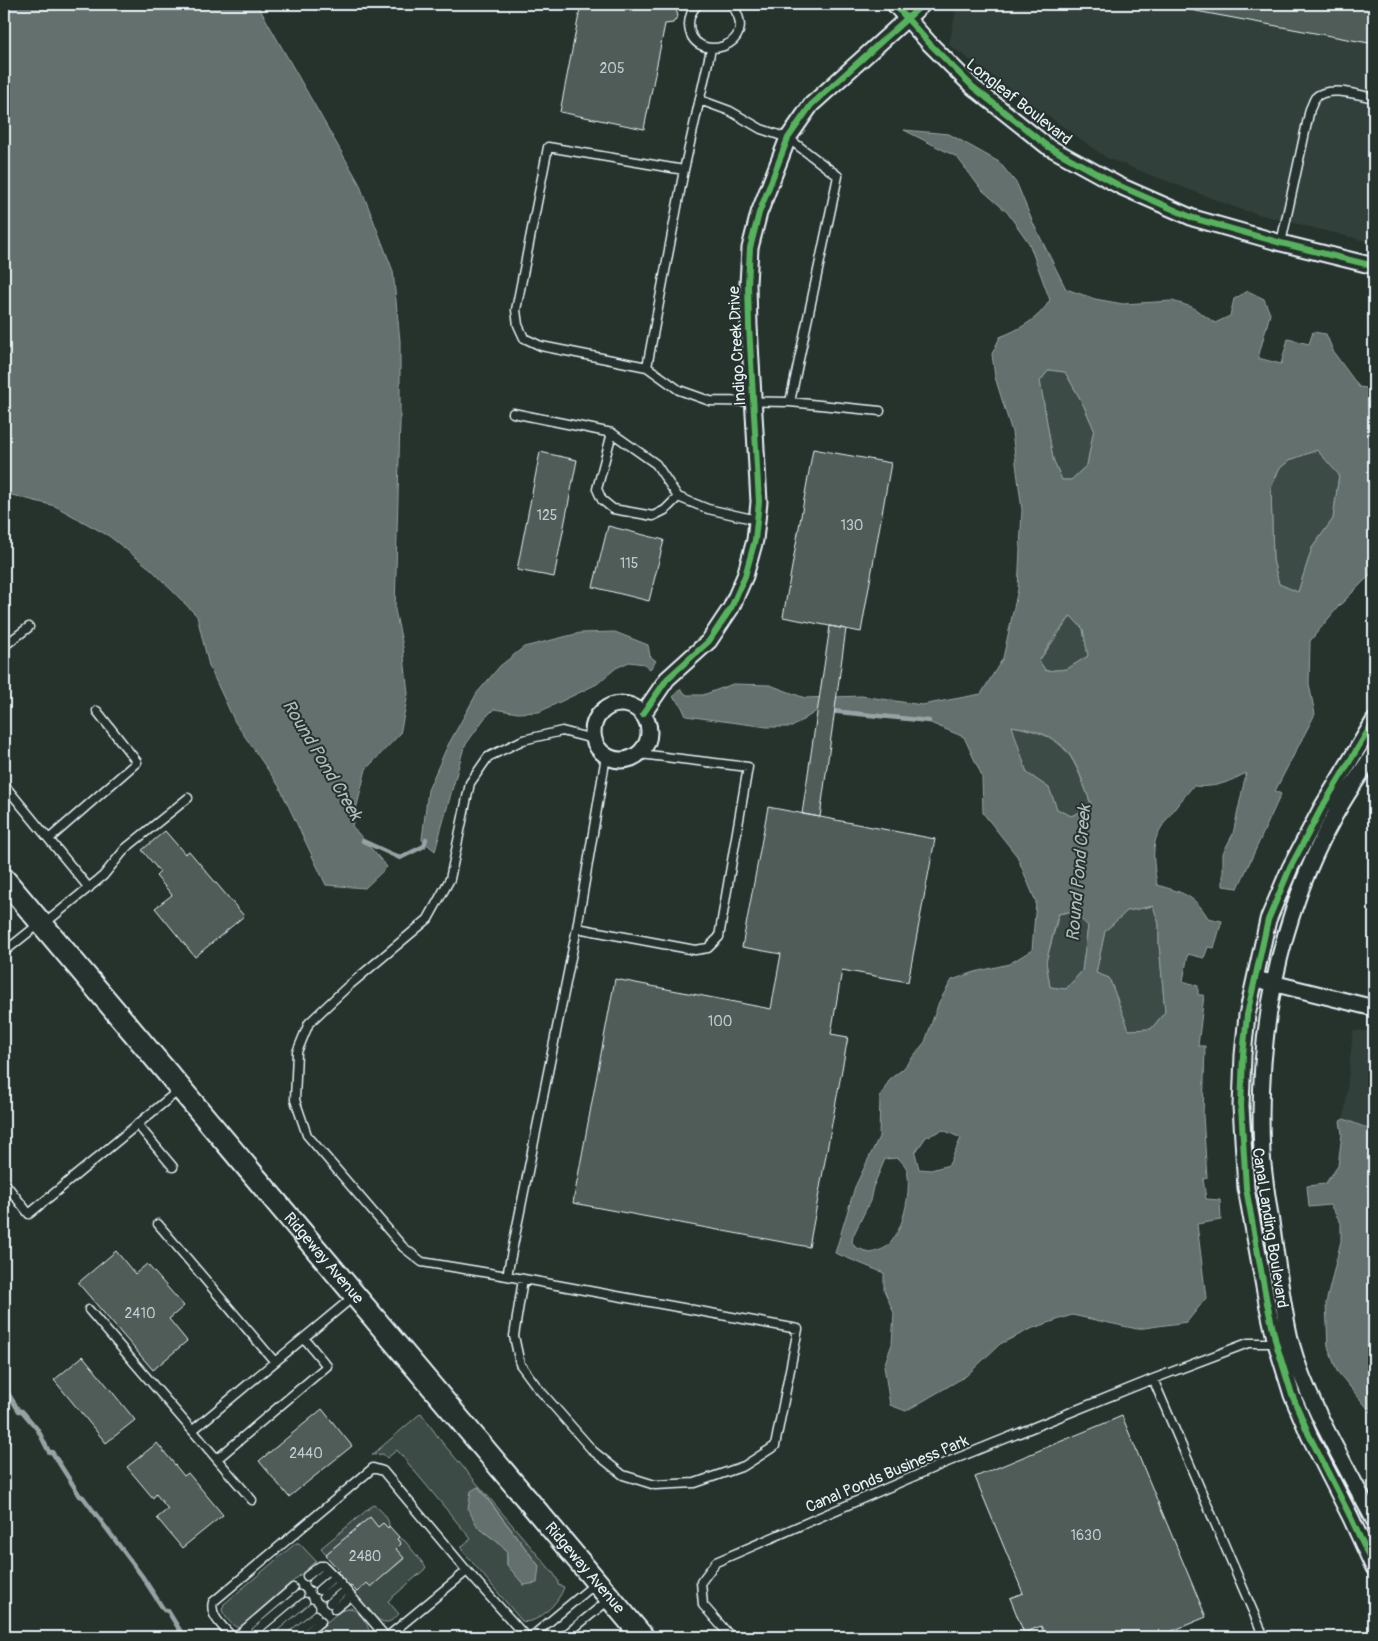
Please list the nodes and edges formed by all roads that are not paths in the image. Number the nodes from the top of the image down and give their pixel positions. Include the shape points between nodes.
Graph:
1 (698, 4) edge
2 (732, 4) edge
3 (894, 4) edge
4 (923, 4) edge
5 (907, 19) junction
6 (711, 49) junction
7 (1374, 98) edge
8 (700, 100) junction
9 (788, 138) junction
10 (684, 170) junction
11 (1281, 243) junction
12 (1374, 266) edge
13 (647, 366) junction
14 (754, 402) junction
15 (790, 402) junction
16 (880, 411) dead end
17 (513, 413) dead end
18 (612, 432) junction
19 (678, 497) junction
20 (757, 520) junction
21 (29, 627) dead end
22 (4, 646) edge
23 (97, 711) dead end
24 (643, 714) junction
25 (1374, 721) edge
26 (593, 739) junction
27 (1374, 752) edge
28 (640, 754) junction
29 (606, 756) junction
30 (6, 787) dead end
31 (188, 798) dead end
32 (49, 839) junction
33 (4, 879) edge
34 (89, 888) junction
35 (41, 924) junction
36 (577, 928) junction
37 (4, 952) edge
38 (1255, 979) junction
39 (1274, 984) junction
40 (1374, 1008) edge
41 (180, 1089) junction
42 (137, 1124) junction
43 (173, 1167) dead end
44 (4, 1182) edge
45 (158, 1224) dead end
46 (507, 1276) junction
47 (523, 1279) junction
48 (354, 1296) junction
49 (89, 1310) dead end
50 (304, 1338) junction
51 (1276, 1343) junction
52 (1291, 1343) junction
53 (274, 1362) junction
54 (1153, 1379) junction
55 (193, 1430) junction
56 (217, 1458) junction
57 (252, 1500) dead end
58 (1374, 1520) edge
59 (1374, 1568) edge
60 (328, 1570) junction
61 (467, 1570) junction
62 (307, 1576) dead end
63 (596, 1582) junction
64 (313, 1583) dead end
65 (341, 1584) junction
66 (294, 1588) dead end
67 (299, 1595) dead end
68 (610, 1599) junction
69 (313, 1612) junction
70 (232, 1637) edge
71 (236, 1637) edge
72 (249, 1637) edge
73 (263, 1637) edge
74 (276, 1637) edge
75 (289, 1637) edge
76 (302, 1637) edge
77 (386, 1637) edge
78 (526, 1637) edge
79 (531, 1637) edge
80 (564, 1637) edge
81 (643, 1637) edge
82 (731, 1637) edge
83 (1264, 1637) edge

1 - 6 lane via 689,19 689,28 699,44
2 - 6 lane via 740,21 738,34 728,45
3 - 5 street, Longleaf Boulevard
4 - 5 street, Indigo Creek Drive
5 - 9 street, Indigo Creek Drive via 811,105
5 - 11 street, Longleaf Boulevard via 973,87 1047,146 1120,186 1193,218
6 - 8 lane
7 - 11 lane via 1337,91 1316,98 1310,109
8 - 9 lane via 730,110 761,130
8 - 10 lane
9 - 14 street, Indigo Creek Drive via 759,213 750,248 748,284
9 - 15 lane via 838,176
10 - 13 lane
10 - 13 lane via 548,147 516,310 524,338 541,346
11 - 12 street, Longleaf Boulevard
13 - 14 lane via 679,390 710,401
14 - 15 lane
14 - 20 street, Indigo Creek Drive
15 - 16 lane
17 - 18 lane
18 - 19 lane via 656,464
18 - 19 lane via 597,489 602,500 614,509 653,516
19 - 20 lane via 708,510
20 - 24 street, Indigo Creek Drive via 745,576 731,608 709,641 667,679
21 - 22 lane
23 - 32 lane via 138,762
24 - 26 street via 626,704 607,708 596,719
24 - 28 street via 649,726 649,736
25 - 38 street, Canal Landing Boulevard via 1321,808 1290,868 1268,920
26 - 29 street via 598,750
26 - 46 lane via 562,731 523,740 488,757 470,783 450,879 428,919 309,1023 296,1052 295,1100 306,1135 403,1247 422,1262
27 - 39 street, Canal Landing Boulevard via 1335,815 1314,859 1282,945
28 - 29 street via 624,761
28 - 36 lane via 748,767 719,937 708,948 695,950
29 - 36 lane
30 - 32 lane
31 - 34 lane via 126,848
32 - 34 lane
33 - 35 main road, Ridgeway Avenue
34 - 35 lane
35 - 37 lane
35 - 41 main road, Ridgeway Avenue
36 - 46 lane
38 - 39 street
38 - 51 street, Canal Landing Boulevard via 1243,1054 1243,1150 1246,1188
39 - 40 street
39 - 52 street, Canal Landing Boulevard via 1262,1058 1262,1155
41 - 42 lane
41 - 48 main road, Ridgeway Avenue
42 - 43 lane
42 - 44 lane via 29,1214
45 - 53 lane
46 - 47 lane
47 - 47 lane via 514,1336 520,1364 593,1451 623,1475 655,1485 695,1483 744,1466 775,1446 798,1329
48 - 50 lane
48 - 63 main road, Ridgeway Avenue
49 - 55 lane
50 - 53 lane
50 - 56 lane via 327,1366
51 - 52 lane, Canal Ponds Business Park
51 - 54 lane, Canal Ponds Business Park via 1248,1343
51 - 59 street, Canal Landing Boulevard via 1309,1435
52 - 58 street, Canal Landing Boulevard via 1309,1392
53 - 55 lane
54 - 82 lane, Canal Ponds Business Park via 940,1465 716,1562 701,1582 703,1605
54 - 83 lane
55 - 56 lane
56 - 57 lane
60 - 62 lane via 320,1566
60 - 64 lane
60 - 65 lane
61 - 70 lane via 384,1471 373,1468 213,1602 213,1615
61 - 77 lane
61 - 78 lane
63 - 68 main road, Ridgeway Avenue
63 - 79 lane
65 - 65 lane via 327,1600
65 - 77 lane
66 - 71 lane
67 - 72 lane
68 - 80 lane
68 - 81 main road, Ridgeway Avenue
69 - 73 lane
69 - 74 lane
69 - 75 lane
69 - 76 lane

